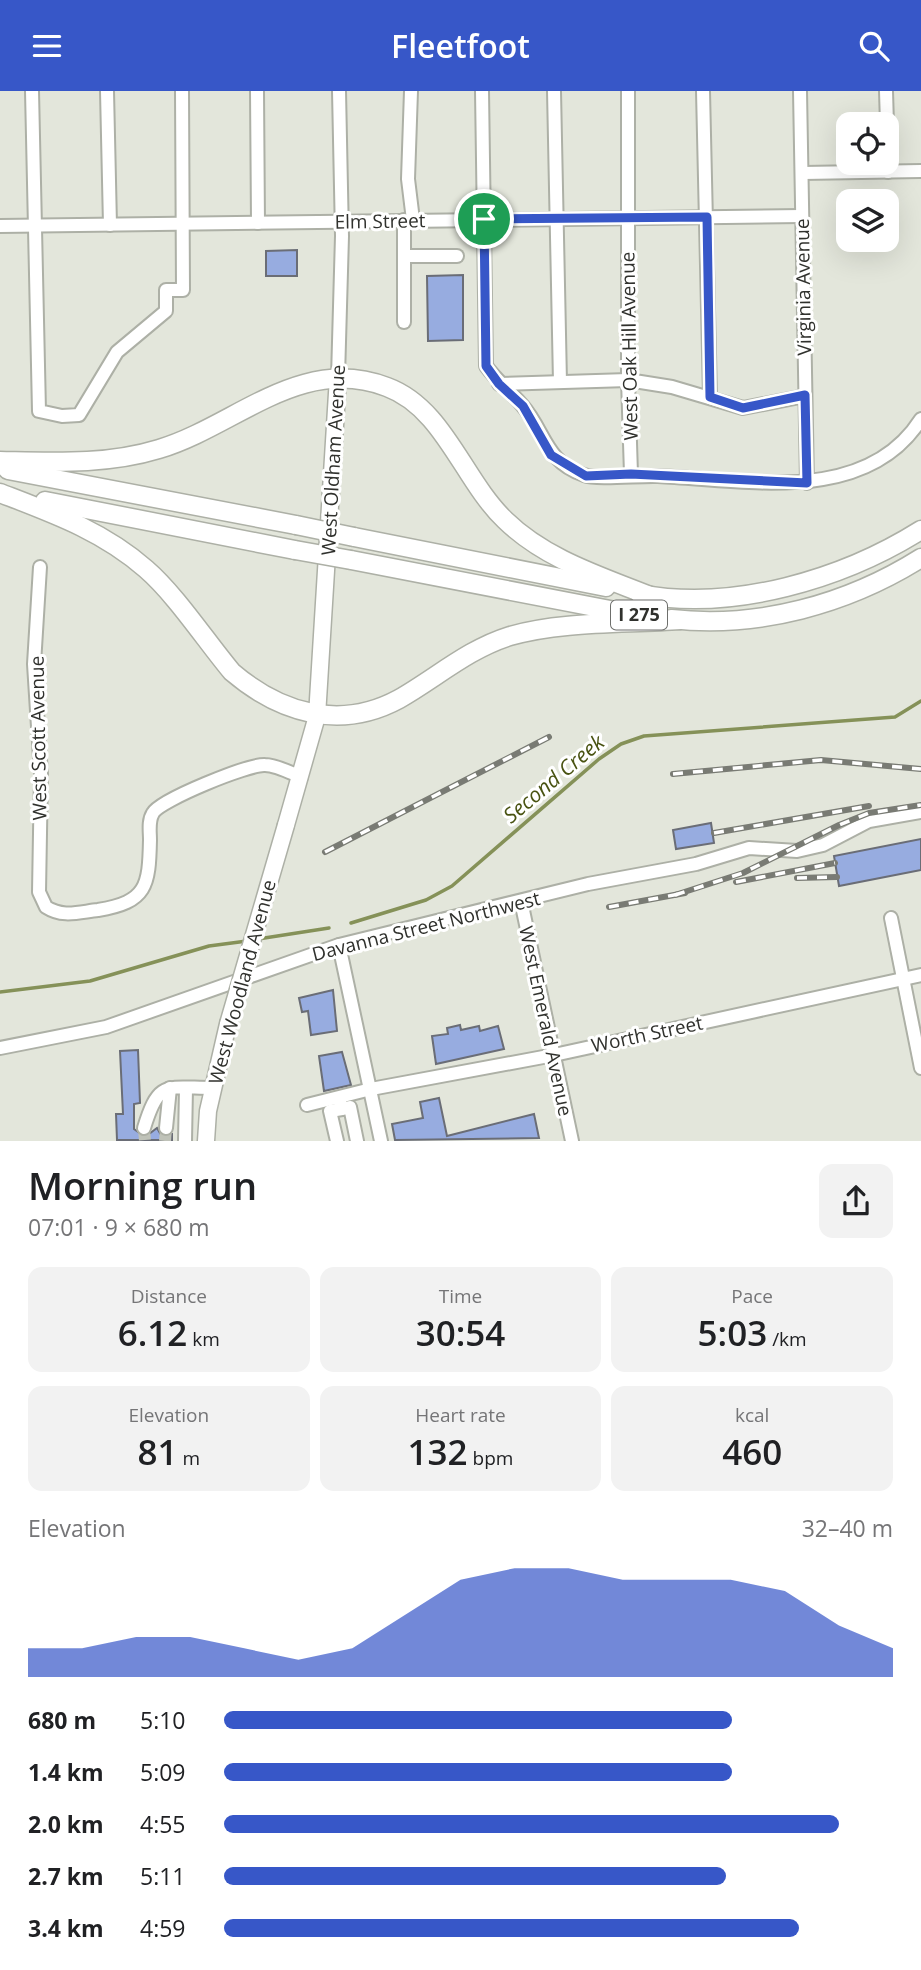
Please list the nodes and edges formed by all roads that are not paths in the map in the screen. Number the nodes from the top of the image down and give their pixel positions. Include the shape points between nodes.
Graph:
1 (32, 91) edge
2 (107, 91) edge
3 (182, 91) edge
4 (257, 91) edge
5 (339, 91) edge
6 (411, 91) edge
7 (482, 91) edge
8 (554, 91) edge
9 (628, 91) edge
10 (703, 91) edge
11 (800, 91) edge
12 (886, 91) edge
13 (887, 112) edge
14 (921, 171) edge
15 (899, 172) edge
16 (803, 173) junction
17 (836, 173) edge
18 (802, 216) junction
19 (707, 217) junction
20 (484, 219) junction
21 (556, 219) junction
22 (628, 219) junction
23 (409, 220) junction
24 (342, 222) junction
25 (258, 223) junction
26 (110, 225) junction
27 (182, 225) junction
28 (0, 226) edge
29 (35, 226) junction
30 (405, 256) junction
31 (457, 256) dead end
32 (404, 323) dead end
33 (338, 377) junction
34 (628, 380) junction
35 (560, 382) junction
36 (499, 384) junction
37 (805, 395) junction
38 (710, 397) junction
39 (921, 419) edge
40 (0, 461) edge
41 (0, 469) edge
42 (631, 474) junction
43 (807, 483) junction
44 (0, 493) edge
45 (921, 530) edge
46 (921, 558) edge
47 (40, 567) dead end
48 (650, 596) junction
49 (680, 620) junction
50 (317, 716) junction
51 (301, 777) junction
52 (921, 812) edge
53 (286, 825) joint
54 (521, 901) junction
55 (891, 918) dead end
56 (339, 945) junction
57 (921, 975) edge
58 (902, 978) junction
59 (0, 1048) edge
60 (554, 1055) junction
61 (921, 1068) edge
62 (170, 1088) junction
63 (187, 1088) junction
64 (213, 1088) junction
65 (371, 1089) junction
66 (340, 1103) junction
67 (307, 1105) dead end
68 (144, 1128) tunnel mouth
69 (166, 1128) tunnel mouth
70 (185, 1140) edge
71 (206, 1140) edge
72 (337, 1140) edge
73 (357, 1140) edge
74 (382, 1140) edge
75 (572, 1140) edge

1 - 29 street
2 - 26 street
3 - 27 street
4 - 25 street
5 - 24 street, West Oldham Avenue
6 - 23 street
7 - 20 street
8 - 21 street
9 - 22 street, West Oak Hill Avenue
10 - 19 street
11 - 16 street, Virginia Avenue
12 - 13 street
14 - 15 street
16 - 17 street
16 - 18 street, Virginia Avenue
18 - 19 street, Elm Street
18 - 37 street, Virginia Avenue
19 - 22 street, Elm Street
19 - 38 street
20 - 21 street, Elm Street
20 - 23 street, Elm Street
20 - 36 street via 486,366
21 - 22 street, Elm Street
21 - 35 street
22 - 34 street, West Oak Hill Avenue
23 - 24 street, Elm Street
23 - 30 street
24 - 25 street, Elm Street
24 - 33 street, West Oldham Avenue
25 - 27 street, Elm Street
26 - 27 street, Elm Street
26 - 29 street, Elm Street
27 - 29 street via 183,290 166,290 166,311 117,352 79,415 62,416 39,411
28 - 29 street, Elm Street
30 - 31 street
30 - 32 street
33 - 40 highway via 292,385 159,449 65,463
33 - 48 highway via 389,387 411,401 433,421 504,520 539,547
33 - 50 main road, West Oldham Avenue
34 - 35 street
34 - 38 street
34 - 42 street, West Oak Hill Avenue
35 - 36 street
36 - 42 street via 523,406 551,455 586,476
37 - 38 street via 743,408
37 - 43 street, Virginia Avenue
39 - 43 street via 891,450 866,467
41 - 48 highway, I 275, bridge
42 - 43 street
44 - 49 highway, I 275, bridge via 616,613
44 - 50 highway via 77,523 117,546 148,571 232,672 261,694
45 - 48 highway, I 275 via 838,572 775,589 708,597
46 - 49 highway, I 275 via 843,597 789,613 742,620
47 - 51 street, West Scott Avenue via 34,664 41,774 39,892 46,907 64,915 124,906 134,900 149,873 150,821 161,805 267,764
49 - 50 highway via 552,627 509,636 466,655 375,710
50 - 51 main road, West Oldham Avenue
51 - 53 main road, West Oldham Avenue
52 - 54 street, Davanna Street Northwest via 869,821 822,845 797,851 750,848
53 - 64 main road, West Woodland Avenue, bridge
54 - 56 street, Davanna Street Northwest
54 - 60 street, West Emerald Avenue
55 - 58 street
56 - 59 street, Davanna Street Northwest via 106,1027
56 - 65 street
57 - 58 street, Worth Street
58 - 60 street, Worth Street
58 - 61 street
60 - 65 street, Worth Street
60 - 75 street, West Emerald Avenue
62 - 63 street
62 - 68 street via 153,1099
62 - 69 street
63 - 64 street
63 - 70 street
64 - 71 main road, West Woodland Avenue
65 - 66 street, Worth Street
65 - 74 street
66 - 67 street, Worth Street
66 - 72 street via 330,1111
66 - 73 street via 350,1107

